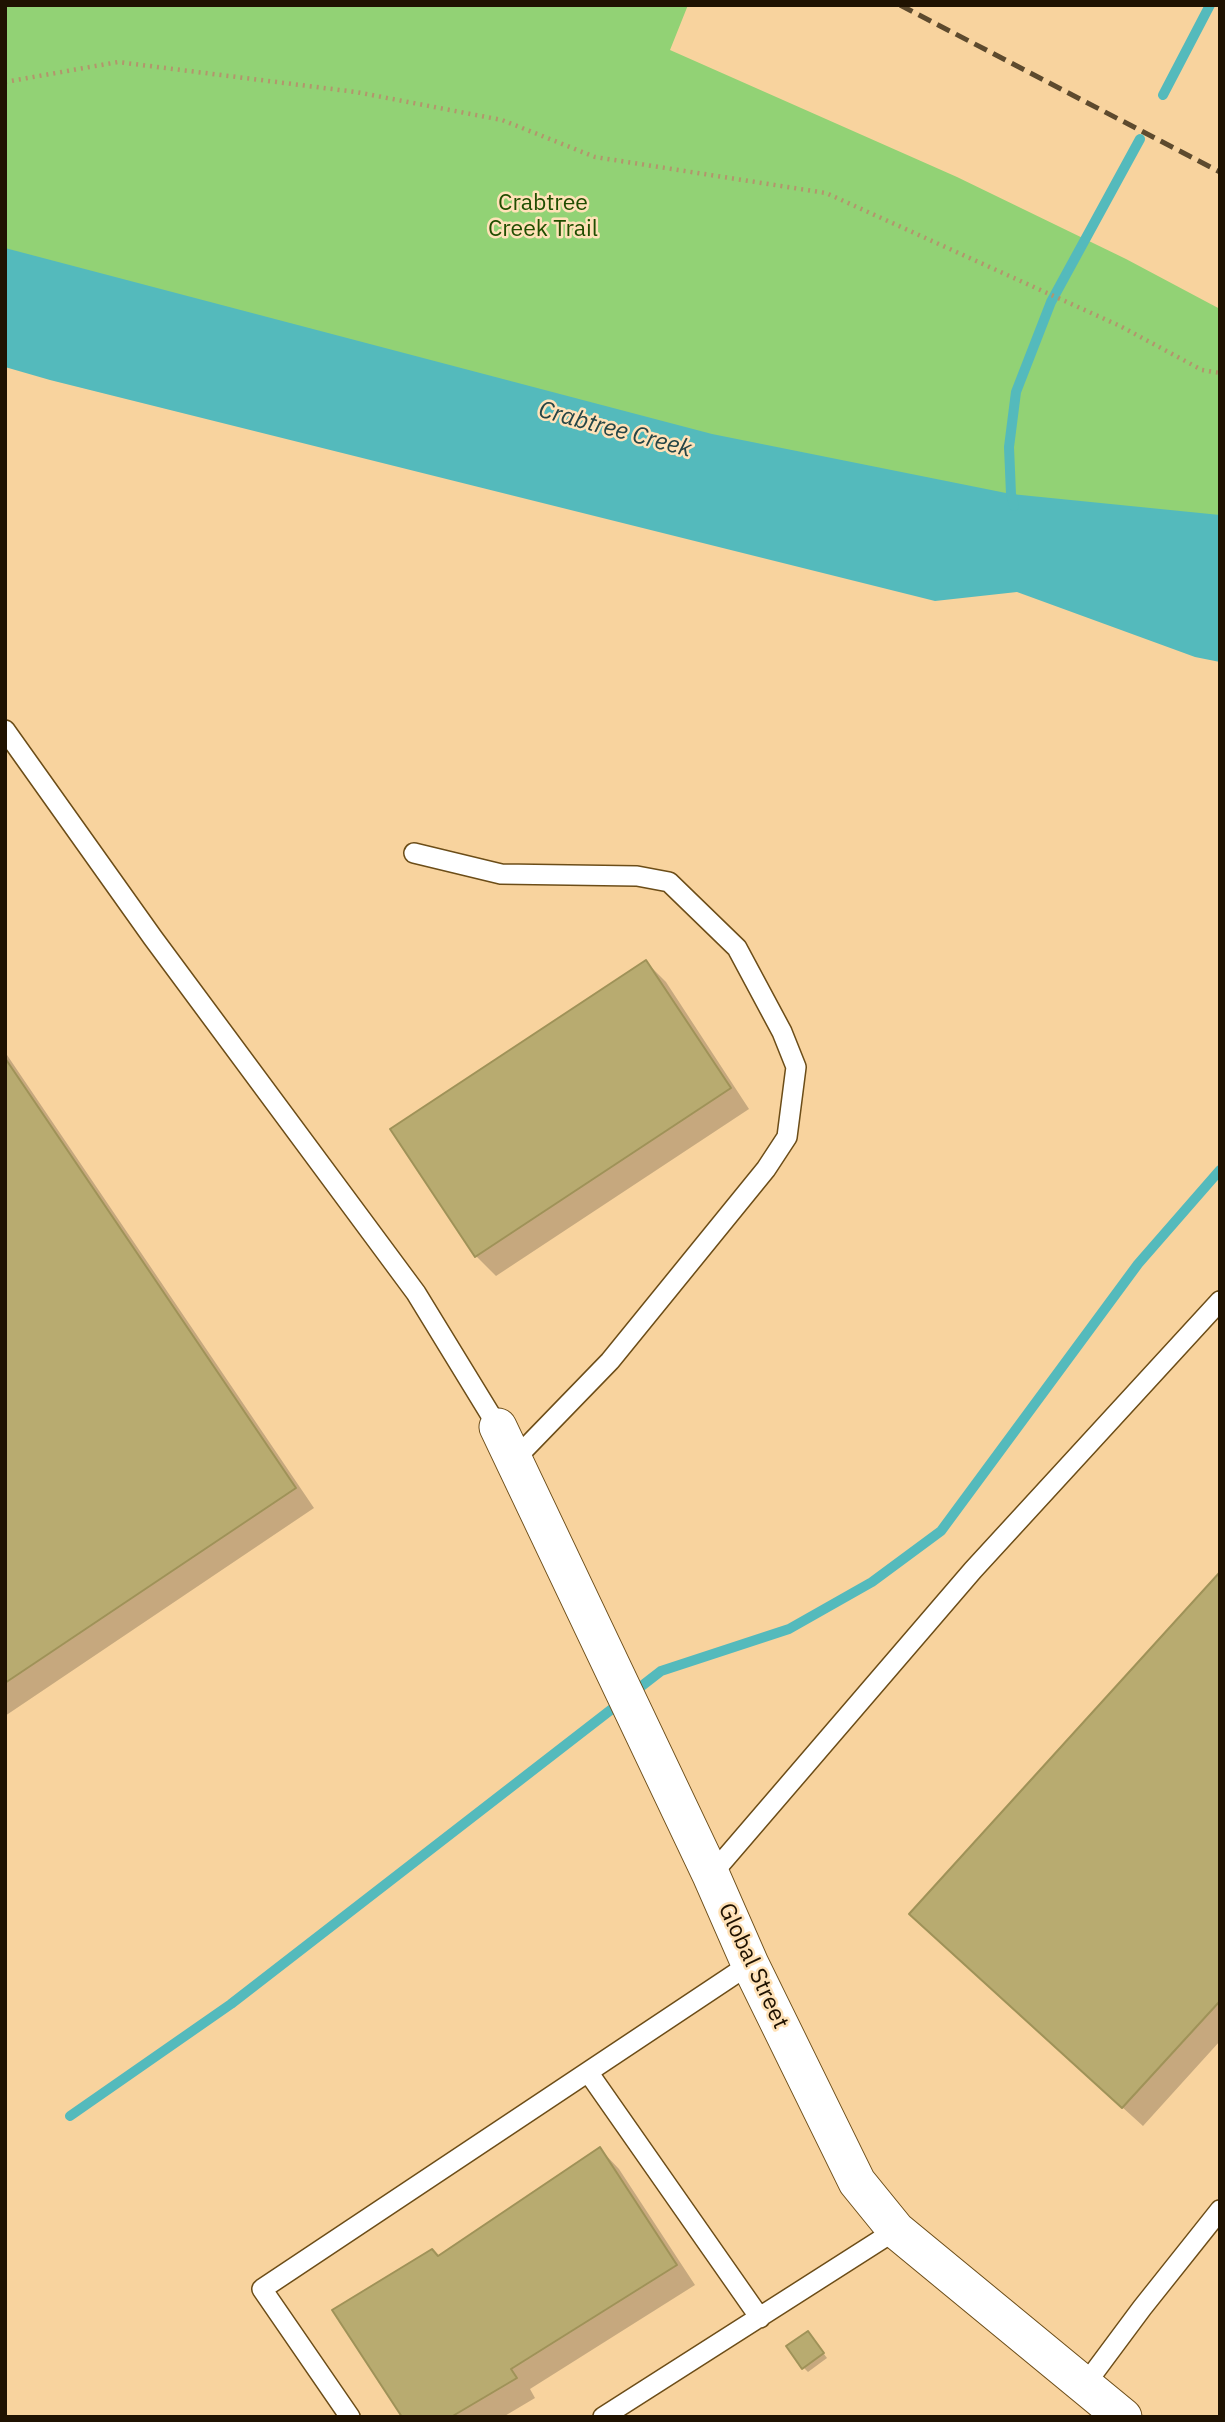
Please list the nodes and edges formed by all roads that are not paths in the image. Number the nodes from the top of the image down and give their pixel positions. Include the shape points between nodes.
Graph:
1 (5, 730) edge
2 (414, 853) dead end
3 (1220, 1301) edge
4 (498, 1427) joint
5 (514, 1460) junction
6 (711, 1875) junction
7 (750, 1964) junction
8 (588, 2071) junction
9 (1220, 2210) edge
10 (896, 2230) junction
11 (760, 2318) junction
12 (1084, 2386) junction
13 (350, 2417) edge
14 (603, 2417) edge
15 (1123, 2417) edge

1 - 4 lane via 416,1293
2 - 5 lane via 501,874 637,876 669,883 737,948 796,1067 787,1137 766,1169 610,1361
3 - 6 lane via 973,1570
4 - 5 street, Global Street
5 - 6 street, Global Street
6 - 7 street, Global Street
7 - 8 lane
7 - 10 street, Global Street via 857,2182
8 - 11 lane
8 - 13 lane via 262,2289
9 - 12 lane
10 - 11 lane
10 - 12 street, Global Street
11 - 14 lane
12 - 15 street, Global Street

